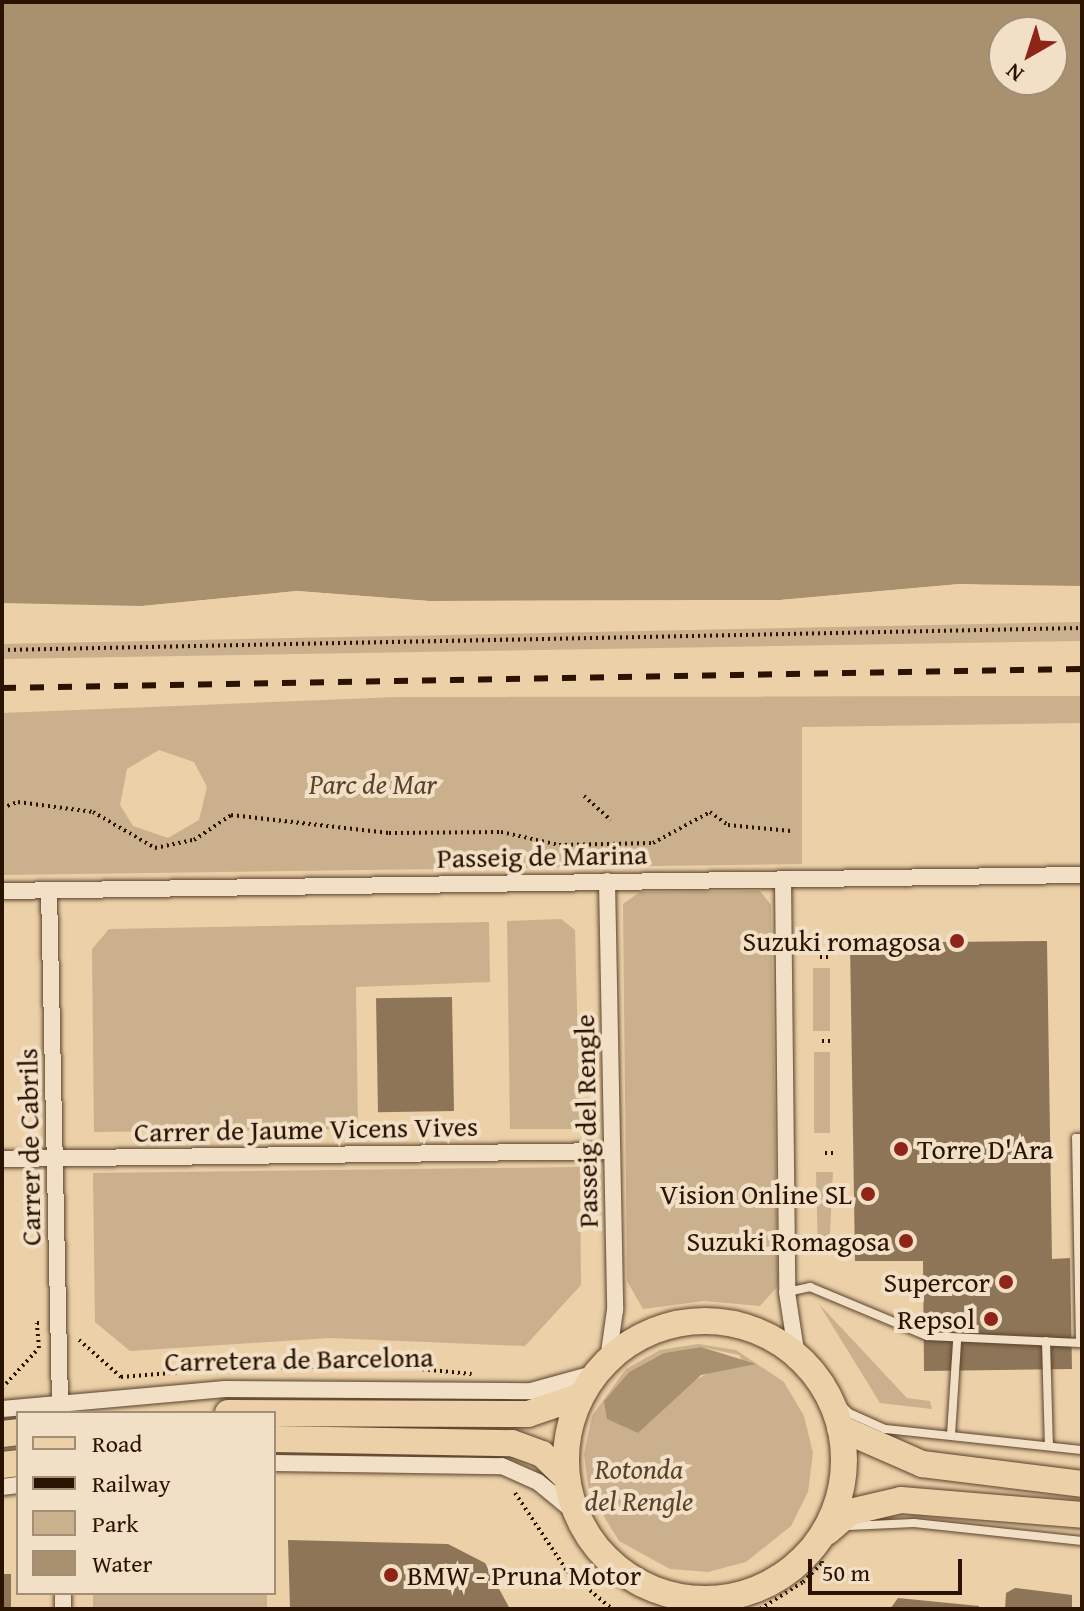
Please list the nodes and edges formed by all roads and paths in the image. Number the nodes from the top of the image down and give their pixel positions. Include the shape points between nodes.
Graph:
1 (1082, 628) edge
2 (2, 650) edge
3 (584, 796) dead end
4 (2, 808) edge
5 (611, 820) dead end
6 (791, 831) dead end
7 (1082, 875) edge
8 (783, 879) junction
9 (607, 881) junction
10 (49, 890) junction
11 (2, 891) edge
12 (820, 957) dead end
13 (830, 957) dead end
14 (822, 1041) dead end
15 (832, 1041) dead end
16 (1082, 1138) edge
17 (611, 1151) junction
18 (825, 1153) dead end
19 (835, 1153) dead end
20 (54, 1158) junction
21 (2, 1159) edge
22 (787, 1292) junction
23 (58, 1322) junction
24 (957, 1341) junction
25 (1046, 1341) junction
26 (797, 1357) junction
27 (602, 1367) junction
28 (473, 1368) dead end
29 (211, 1370) dead end
30 (196, 1371) dead end
31 (821, 1384) junction
32 (2, 1388) edge
33 (581, 1396) junction
34 (60, 1404) junction
35 (2, 1409) edge
36 (276, 1413) edge
37 (840, 1428) junction
38 (951, 1435) junction
39 (276, 1439) edge
40 (1049, 1446) junction
41 (1082, 1450) edge
42 (276, 1463) edge
43 (567, 1478) junction
44 (1082, 1484) edge
45 (510, 1489) dead end
46 (577, 1514) junction
47 (1082, 1515) edge
48 (819, 1540) junction
49 (1082, 1541) edge
50 (635, 1580) junction
51 (760, 1598) edge
52 (612, 1609) edge
53 (668, 1609) edge
54 (742, 1609) edge

1 - 2 path
3 - 5 path
4 - 6 path via 18,802 93,812 155,848 194,840 231,815 389,833 501,832 559,845 653,843 710,812 728,825
7 - 8 street, Passeig de Marina
8 - 9 street, Passeig de Marina
8 - 22 street
9 - 10 street, Passeig de Marina
9 - 17 street, Passeig del Rengle
10 - 11 street, Passeig de Marina
10 - 20 street, Carrer de Cabrils
12 - 13 path
14 - 15 path
16 - 25 lane via 1076,1138 1080,1343
17 - 20 street, Carrer de Jaume Vicens Vives
17 - 27 street, Passeig del Rengle via 615,1310
18 - 19 path
20 - 21 street, Carrer de Jaume Vicens Vives
20 - 23 street, Carrer de Cabrils
22 - 24 lane via 810,1287 890,1326
22 - 26 street
23 - 30 path via 78,1322 79,1341 121,1377
23 - 32 path via 37,1323 39,1348
23 - 34 street, Carrer de Cabrils
24 - 25 lane
24 - 38 lane
25 - 40 lane
26 - 27 main road via 758,1332 702,1322 646,1334
26 - 31 main road
27 - 33 main road
27 - 34 street, Carretera de Barcelona via 531,1391 307,1386
28 - 29 path
31 - 37 main road
31 - 38 lane via 861,1421
33 - 36 main road via 528,1414
33 - 43 main road via 569,1428
34 - 35 street, Carretera de Barcelona
37 - 44 main road via 922,1464
37 - 48 main road via 839,1498
38 - 40 lane
39 - 43 main road via 512,1443 542,1454
40 - 41 lane
42 - 46 street via 481,1463 522,1472
43 - 46 main road
45 - 52 path via 567,1571
46 - 50 main road via 591,1540
47 - 48 main road via 873,1502 850,1512
48 - 49 lane via 878,1521
48 - 51 main road
48 - 51 path via 822,1563
50 - 51 main road via 696,1599
50 - 53 main road
51 - 54 main road

